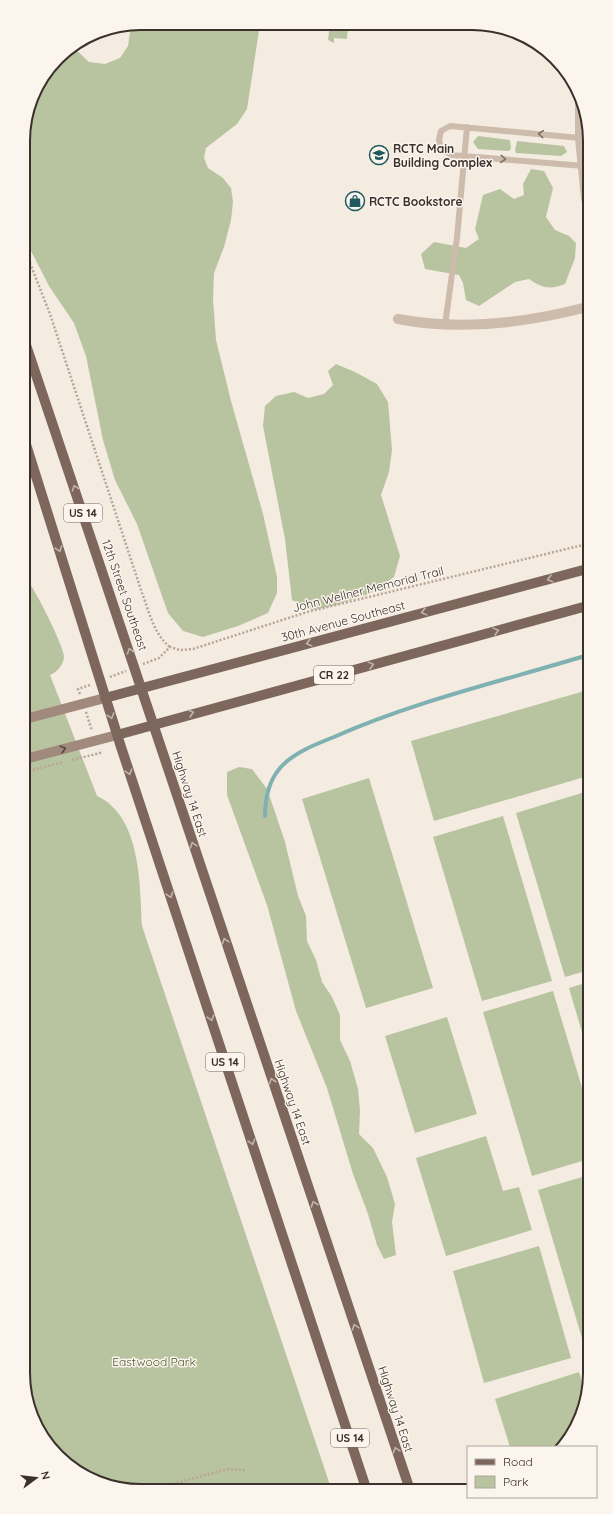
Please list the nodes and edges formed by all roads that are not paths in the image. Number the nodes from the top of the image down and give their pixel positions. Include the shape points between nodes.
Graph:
1 (580, 117) edge
2 (467, 127) junction
3 (580, 138) junction
4 (464, 156) junction
5 (583, 157) edge
6 (583, 169) edge
7 (583, 308) edge
8 (398, 319) dead end
9 (445, 325) junction
10 (30, 357) edge
11 (30, 457) edge
12 (583, 570) edge
13 (583, 607) edge
14 (142, 688) junction
15 (106, 698) junction
16 (30, 718) edge
17 (154, 724) junction
18 (117, 735) junction
19 (30, 758) edge
20 (365, 1484) edge
21 (408, 1484) edge

1 - 3 street
3 -> 2 lane
2 - 4 lane
2 - 4 lane via 445,128 439,140 441,148 447,153
3 - 5 street
4 -> 6 lane
4 - 9 lane via 457,238
7 - 9 street via 493,324
8 - 9 street
14 -> 10 main road, 12th Street Southeast / US 14
11 -> 15 main road, US 14
12 -> 14 main road, 30th Avenue Southeast
17 -> 13 main road, CR 22
14 - 15 main road, 30th Avenue Southeast
14 - 17 main road, 12th Street Southeast / US 14
15 - 16 street
15 -> 18 main road, US 14
17 - 18 main road, CR 22
21 -> 17 main road, Highway 14 East / US 14
19 -> 18 street
18 -> 20 main road, US 14

